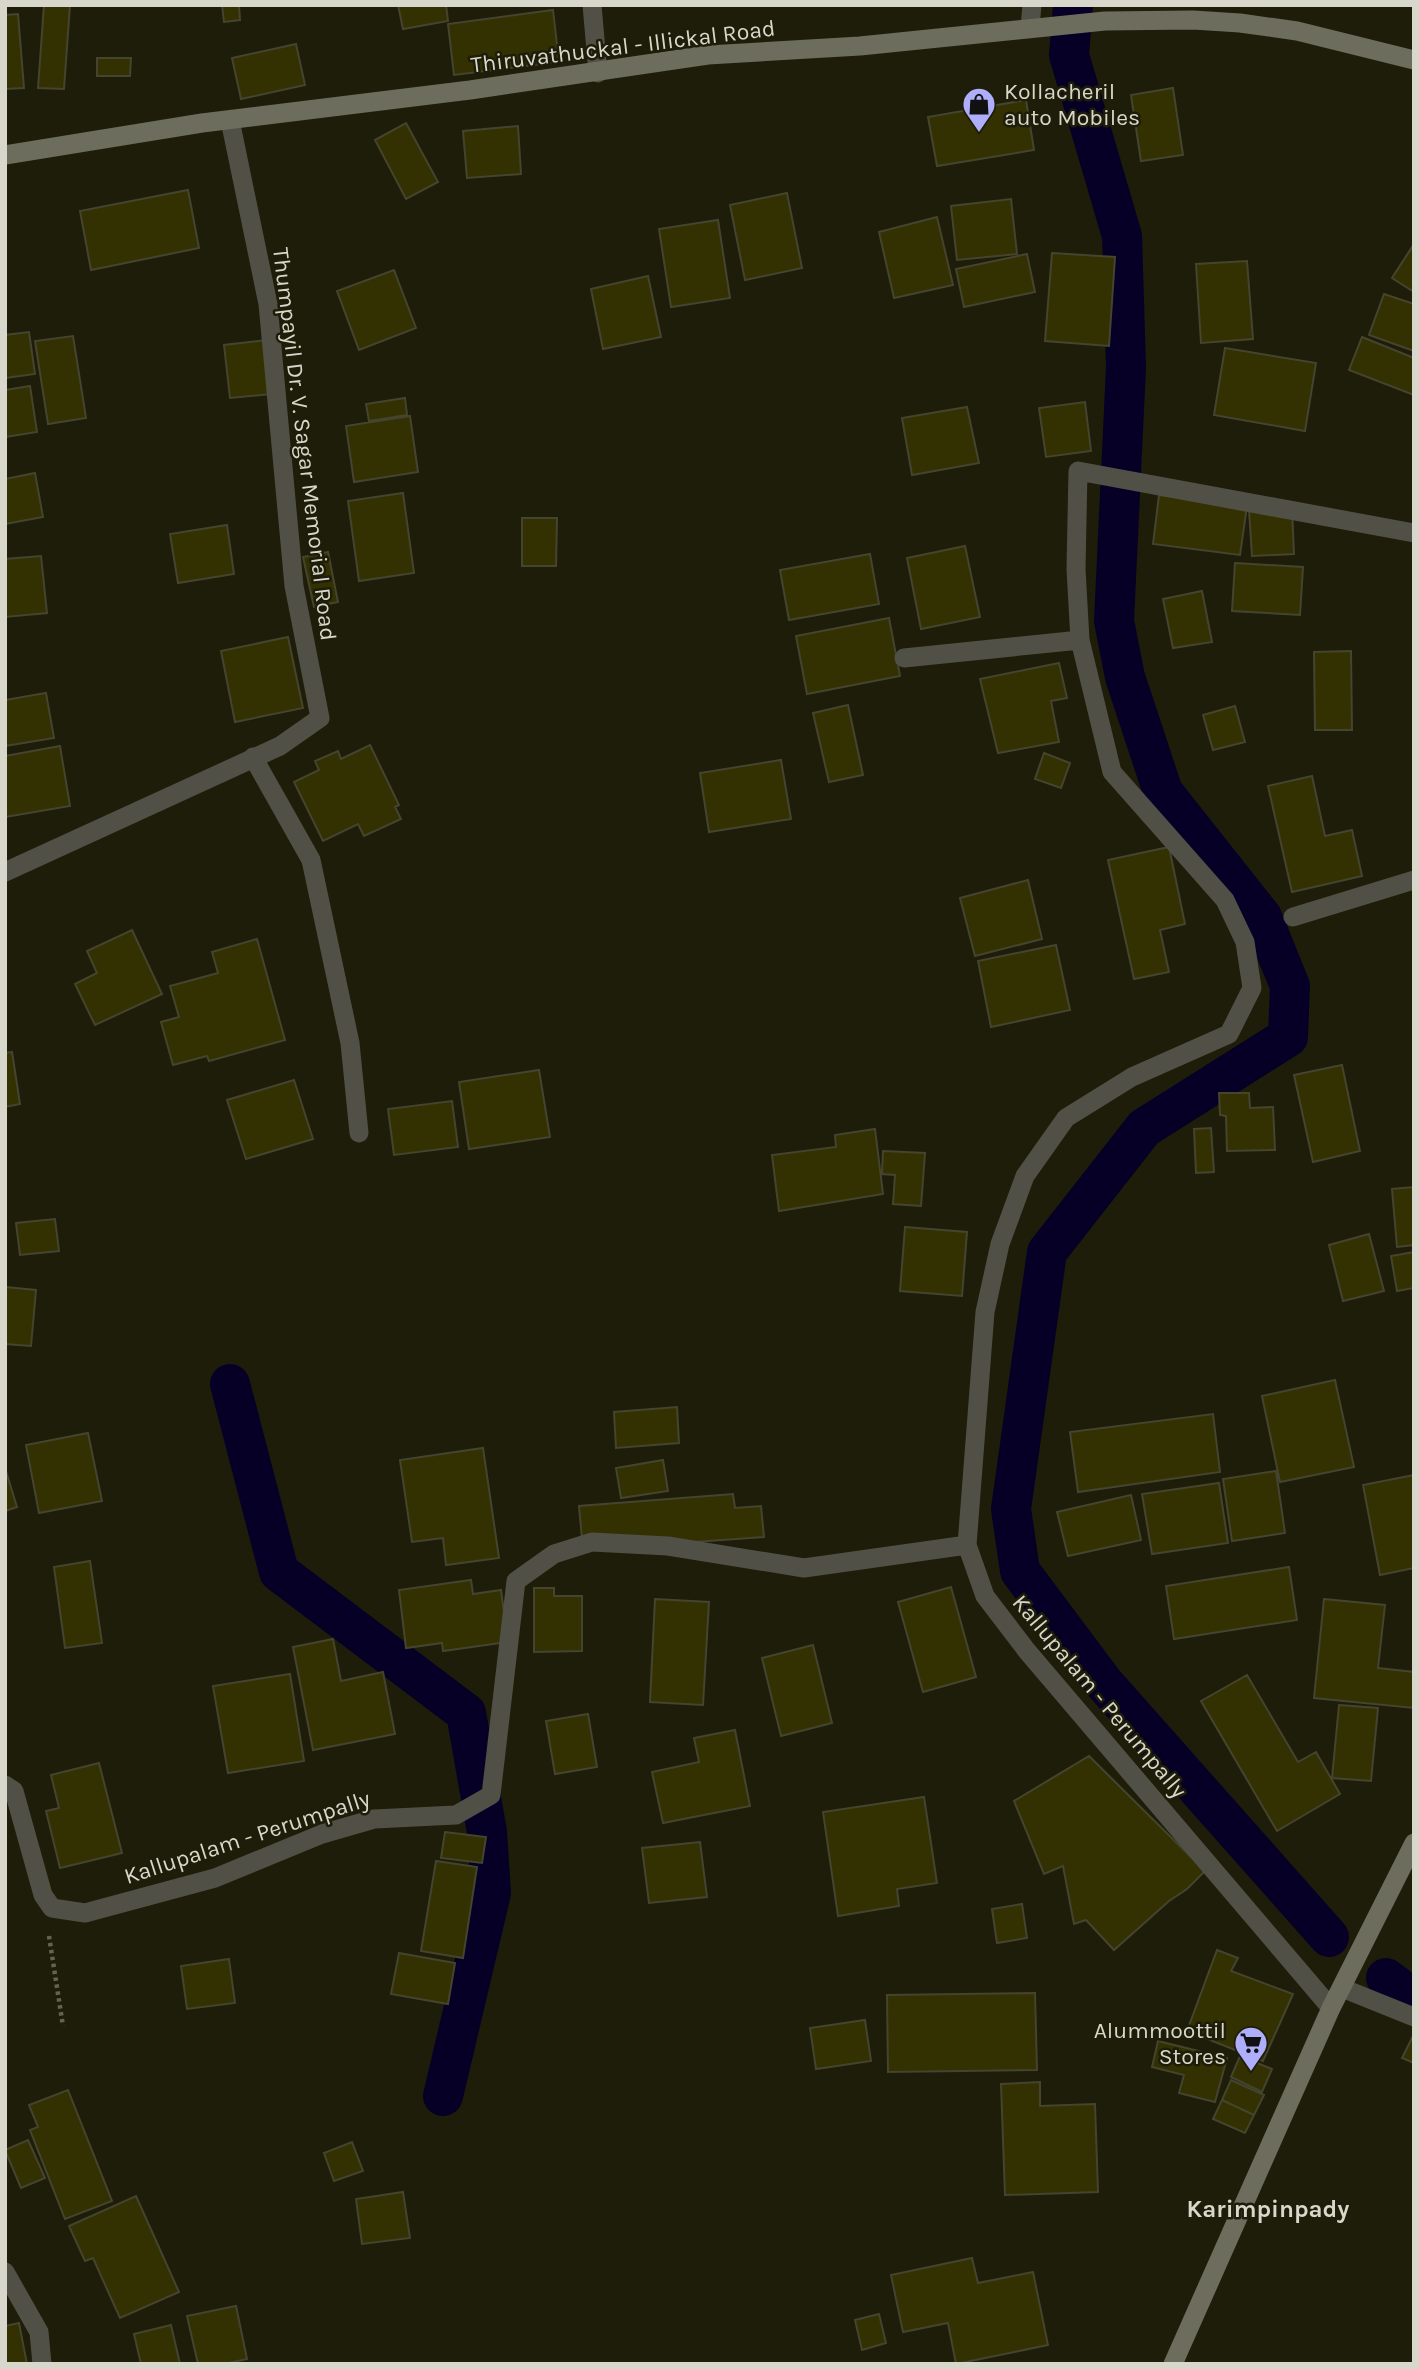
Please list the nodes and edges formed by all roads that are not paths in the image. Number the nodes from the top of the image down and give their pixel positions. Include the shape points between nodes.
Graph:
1 (592, 5) edge
2 (1032, 5) edge
3 (1038, 27) junction
4 (1414, 60) edge
5 (598, 73) junction
6 (230, 120) junction
7 (5, 155) edge
8 (1414, 533) edge
9 (1080, 639) junction
10 (904, 658) dead end
11 (253, 757) junction
12 (5, 872) edge
13 (1414, 880) edge
14 (1293, 917) dead end
15 (359, 1133) dead end
16 (967, 1545) junction
17 (5, 1785) edge
18 (1414, 1843) edge
19 (1345, 1981) junction
20 (1331, 2008) junction
21 (1414, 2017) edge
22 (5, 2272) edge
23 (42, 2364) edge
24 (1173, 2364) edge

1 - 5 street
2 - 3 street
3 - 4 main road, Thiruvathuckal - Illickal Road via 1193,20 1240,23 1297,31
3 - 5 main road, Thiruvathuckal - Illickal Road via 860,46 708,55
5 - 6 main road, Thiruvathuckal - Illickal Road
6 - 7 main road, Thiruvathuckal - Illickal Road
6 - 11 street, Thumpayil Dr. V. Sagar Memorial Road via 268,304 294,586 320,718 280,746
8 - 9 street via 1078,471
9 - 10 street
9 - 16 street via 1112,772 1225,900 1245,942 1252,988 1229,1034 1132,1077 1066,1118 1025,1176 1000,1244 985,1312
11 - 12 street, Thumpayil Dr. V. Sagar Memorial Road
11 - 15 street via 311,860 350,1043
13 - 14 street
16 - 17 street, Kallupalam - Perumpally via 804,1568 655,1546 592,1542 554,1554 516,1581 491,1795 456,1815 373,1819 215,1878 85,1913 52,1908 43,1895 14,1791
16 - 20 street, Kallupalam - Perumpally via 985,1596 1027,1651
18 - 19 main road
19 - 20 main road
19 - 21 street
20 - 24 main road
22 - 23 street via 39,2332

